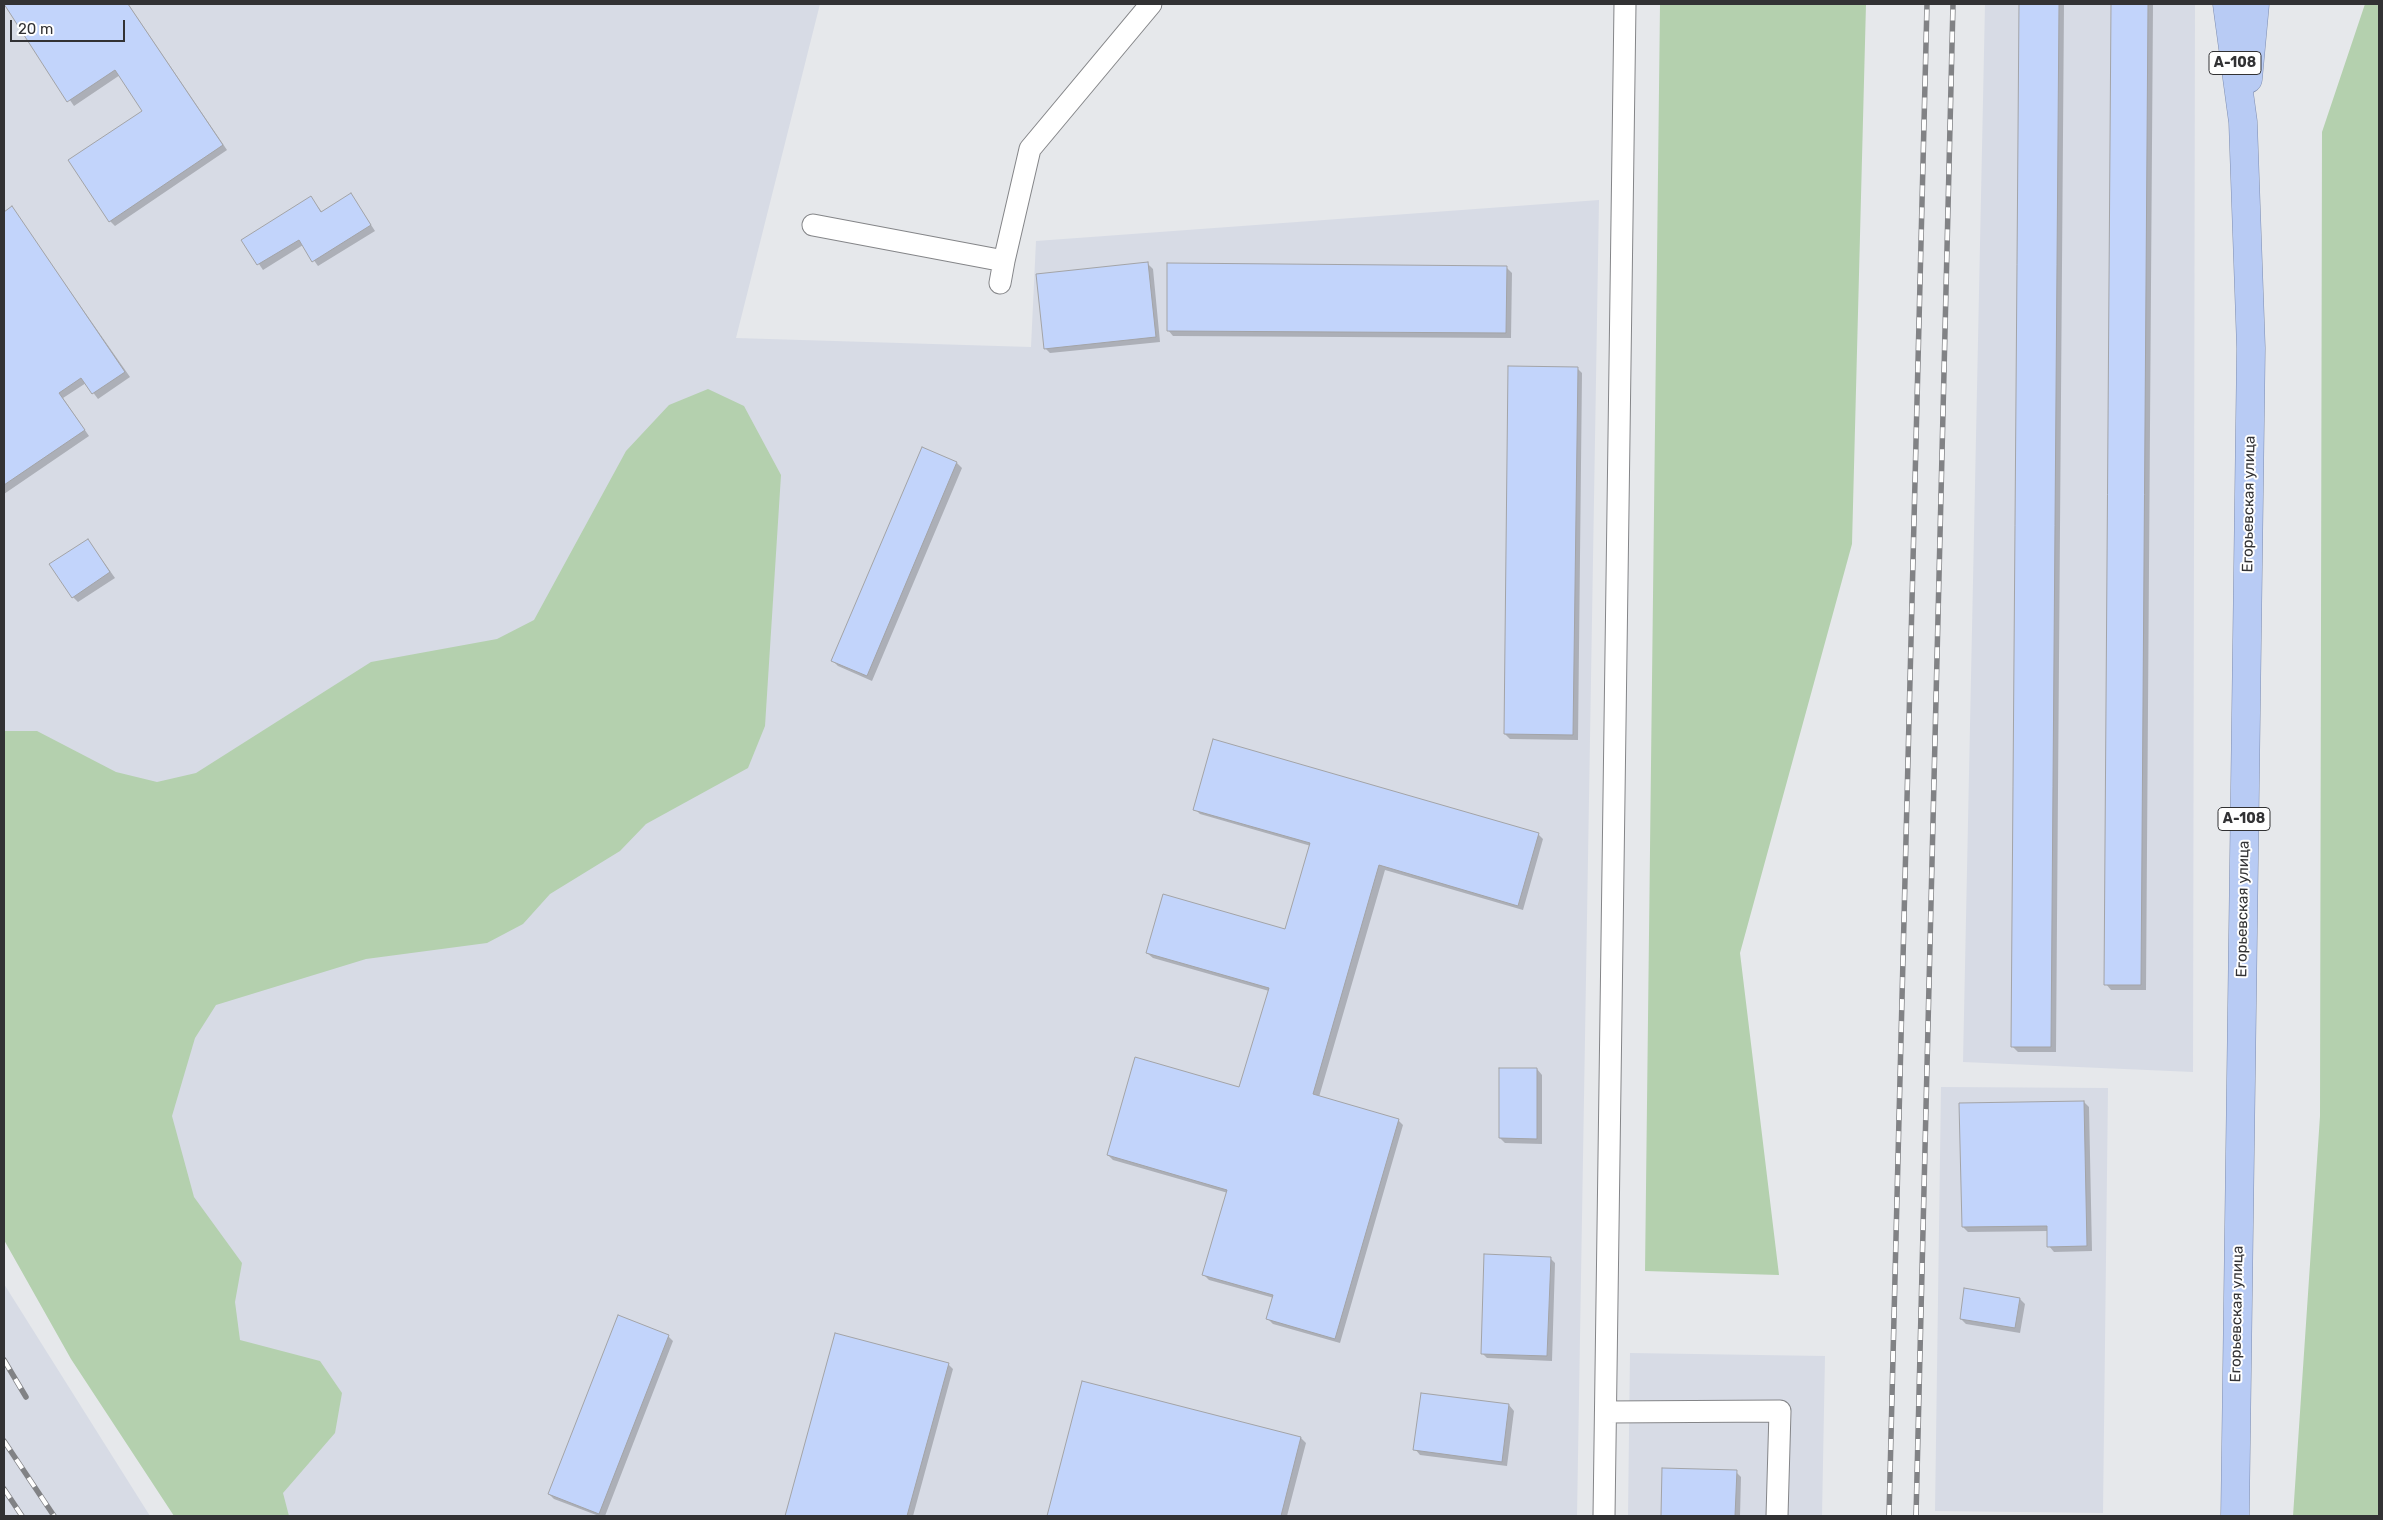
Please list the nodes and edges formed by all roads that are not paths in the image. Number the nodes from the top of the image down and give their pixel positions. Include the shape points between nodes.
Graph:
1 (1150, 4) edge
2 (1625, 4) edge
3 (2227, 4) edge
4 (2255, 4) edge
5 (2243, 122) junction
6 (813, 225) dead end
7 (1004, 261) junction
8 (1000, 283) dead end
9 (1606, 1412) junction
10 (1604, 1516) edge
11 (1777, 1516) edge
12 (2234, 1516) edge

1 - 7 lane via 1030,149
2 - 9 lane
3 - 5 highway, Егорьевская улица / А-108
4 - 5 highway, Егорьевская улица / А-108
5 - 12 highway, Егорьевская улица / А-108 via 2251,348
6 - 7 lane
7 - 8 lane
9 - 10 lane
9 - 11 lane via 1780,1411

